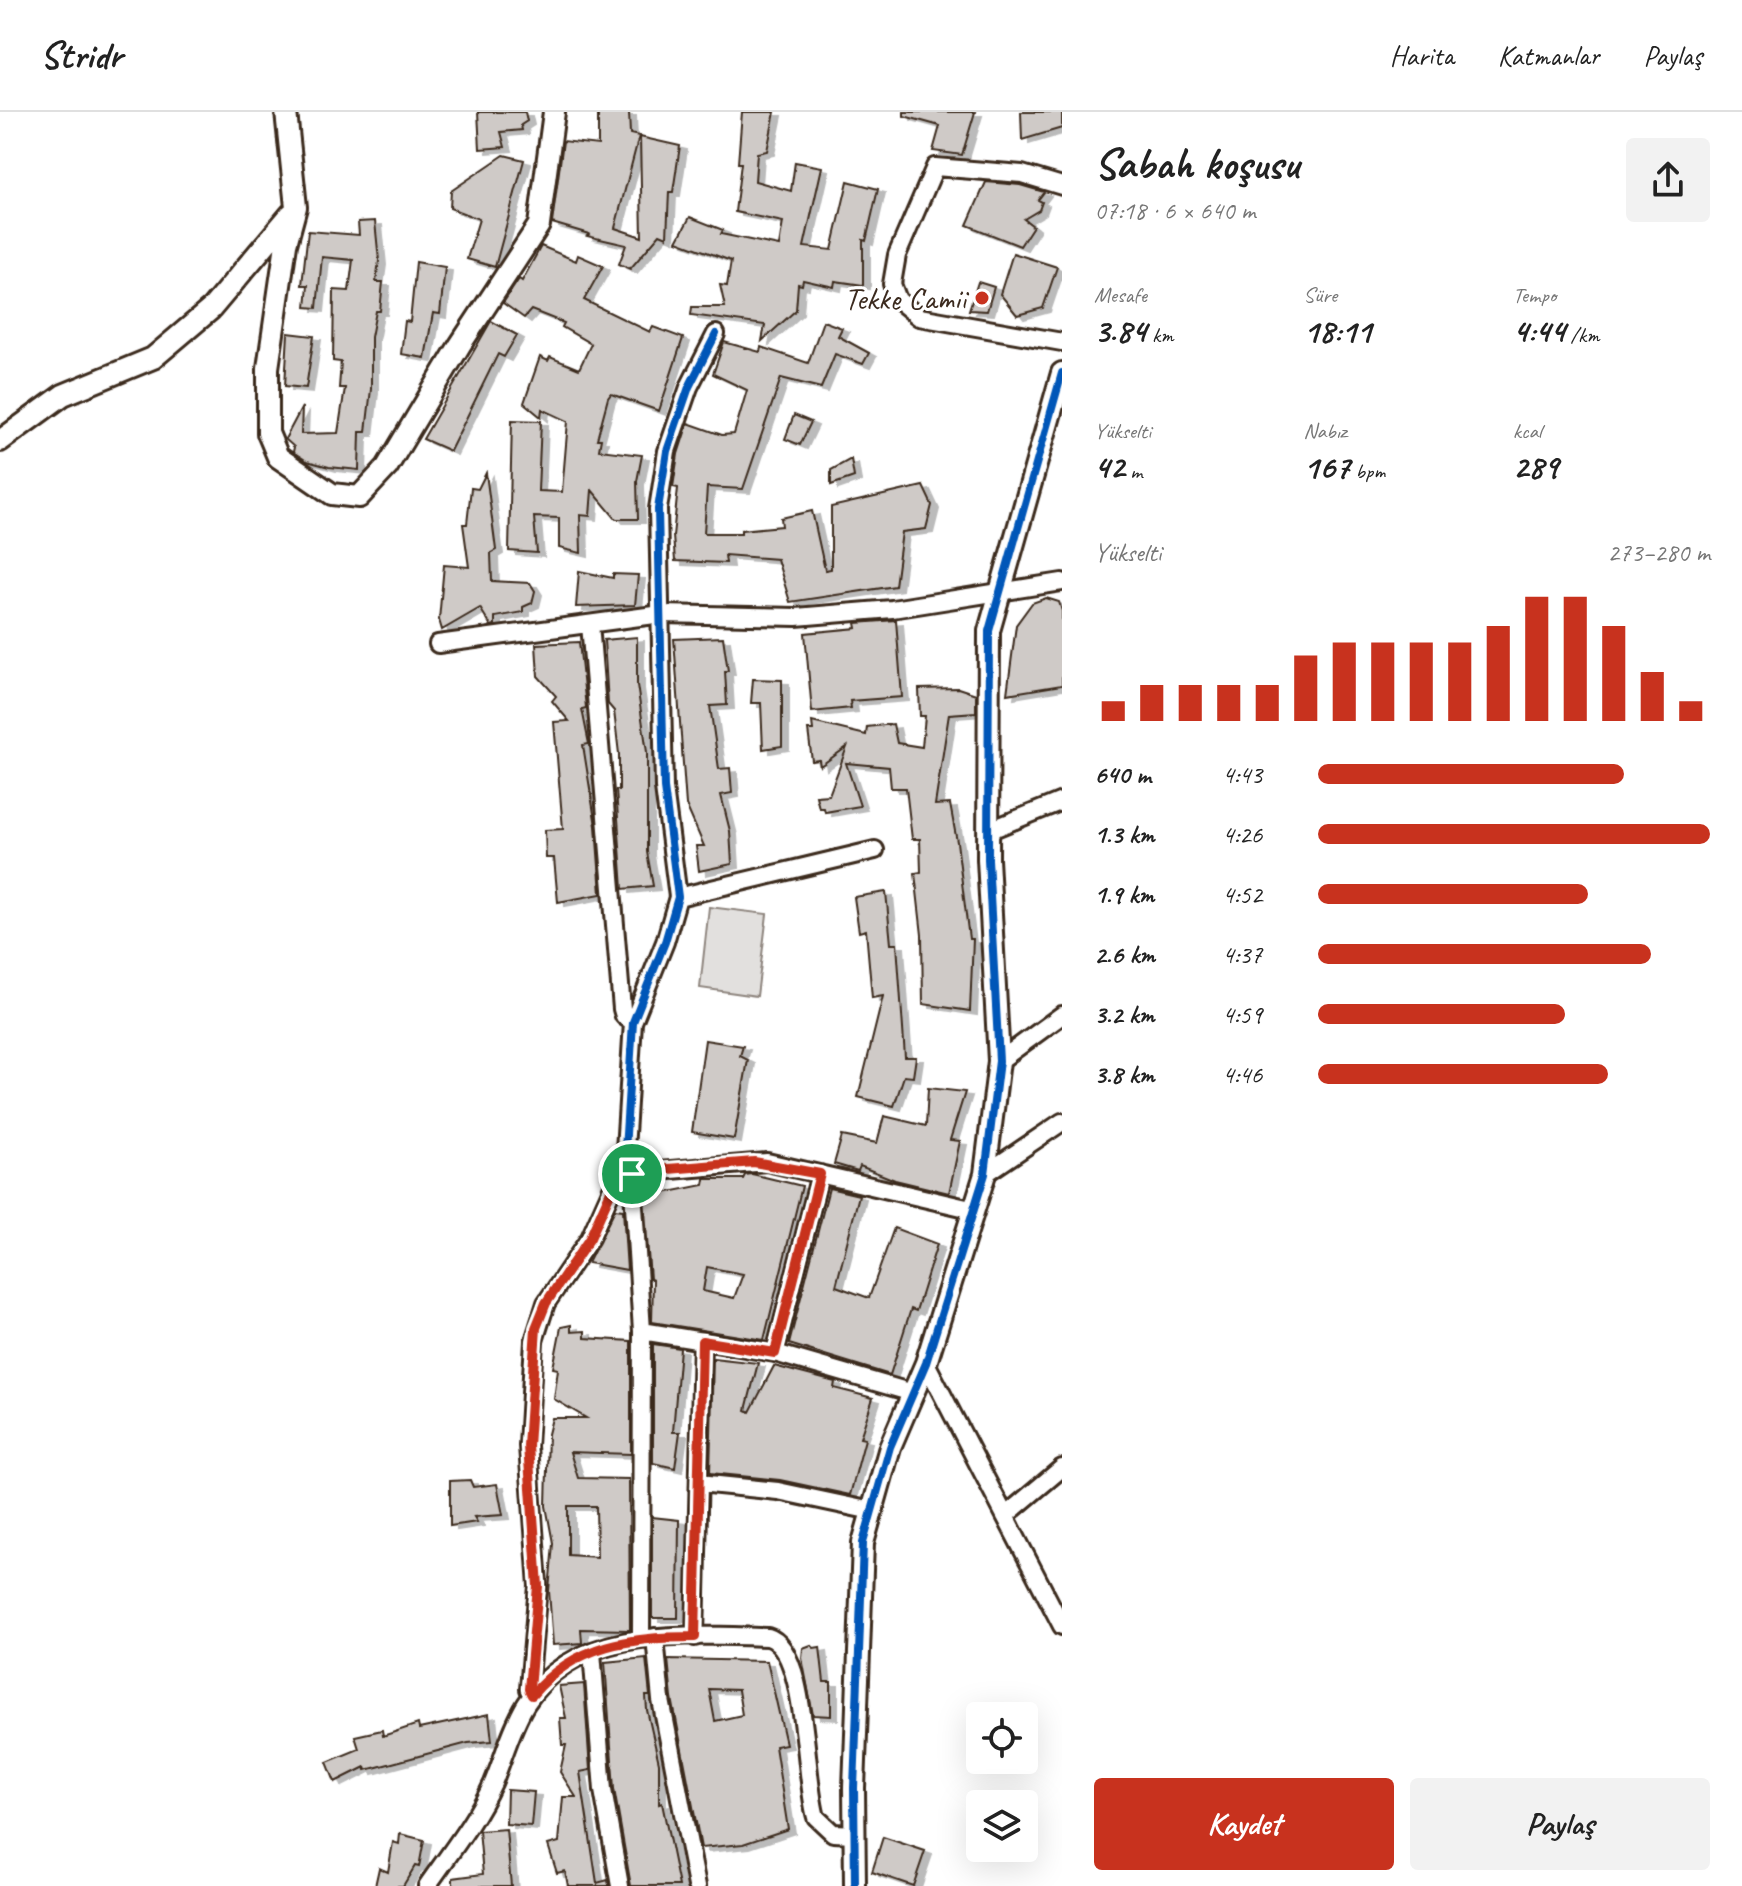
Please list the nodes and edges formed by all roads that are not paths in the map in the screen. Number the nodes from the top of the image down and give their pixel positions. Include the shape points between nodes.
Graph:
1 (286, 112) edge
2 (554, 112) edge
3 (1062, 186) edge
4 (296, 207) junction
5 (716, 334) dead end
6 (1062, 342) edge
7 (1062, 373) edge
8 (0, 441) edge
9 (1062, 582) edge
10 (1001, 594) junction
11 (662, 614) junction
12 (590, 624) junction
13 (438, 644) dead end
14 (1062, 801) edge
15 (988, 831) junction
16 (875, 850) dead end
17 (678, 897) junction
18 (1062, 1015) edge
19 (633, 1022) junction
20 (999, 1061) junction
21 (1062, 1122) edge
22 (626, 1174) junction
23 (820, 1174) junction
24 (985, 1174) junction
25 (975, 1210) junction
26 (642, 1331) junction
27 (702, 1341) junction
28 (775, 1353) junction
29 (926, 1363) junction
30 (913, 1393) junction
31 (1062, 1468) edge
32 (699, 1483) junction
33 (872, 1511) junction
34 (1005, 1516) junction
35 (1062, 1626) edge
36 (648, 1637) junction
37 (695, 1637) junction
38 (592, 1652) junction
39 (532, 1695) junction
40 (855, 1834) junction
41 (427, 1886) edge
42 (620, 1886) edge
43 (697, 1886) edge
44 (855, 1886) edge

1 - 4 street
2 - 4 street via 539,225 387,467 359,497 332,494 278,457 268,433 268,368
3 - 6 street via 1022,174 935,167 897,255 892,284 898,300 919,317
4 - 8 street via 211,309 153,358 63,395
5 - 11 street via 689,387 660,483 657,562
7 - 10 street
9 - 10 street
10 - 11 street via 796,617
10 - 15 street via 989,631
11 - 12 street
11 - 17 street via 664,788
12 - 13 street
12 - 19 street via 622,1009
14 - 15 street
15 - 20 street
16 - 17 street
17 - 19 street
18 - 20 street
19 - 22 street
20 - 24 street
21 - 24 street
22 - 23 street via 754,1162
22 - 26 street
22 - 39 street via 536,1328 528,1446 538,1586
23 - 25 street
23 - 28 street
24 - 25 street
25 - 29 street
26 - 27 street
26 - 36 street
27 - 28 street
27 - 32 street
28 - 30 street
29 - 30 street
29 - 34 street
30 - 33 street via 890,1447
31 - 34 street
32 - 33 street via 778,1491
32 - 37 street
33 - 40 street via 863,1543
34 - 35 street
36 - 37 street
36 - 38 street
36 - 43 street
37 - 40 street via 768,1637 782,1644 794,1673 816,1817 833,1833
38 - 39 street via 553,1675
38 - 42 street via 603,1790
39 - 41 street via 483,1801
40 - 44 street

